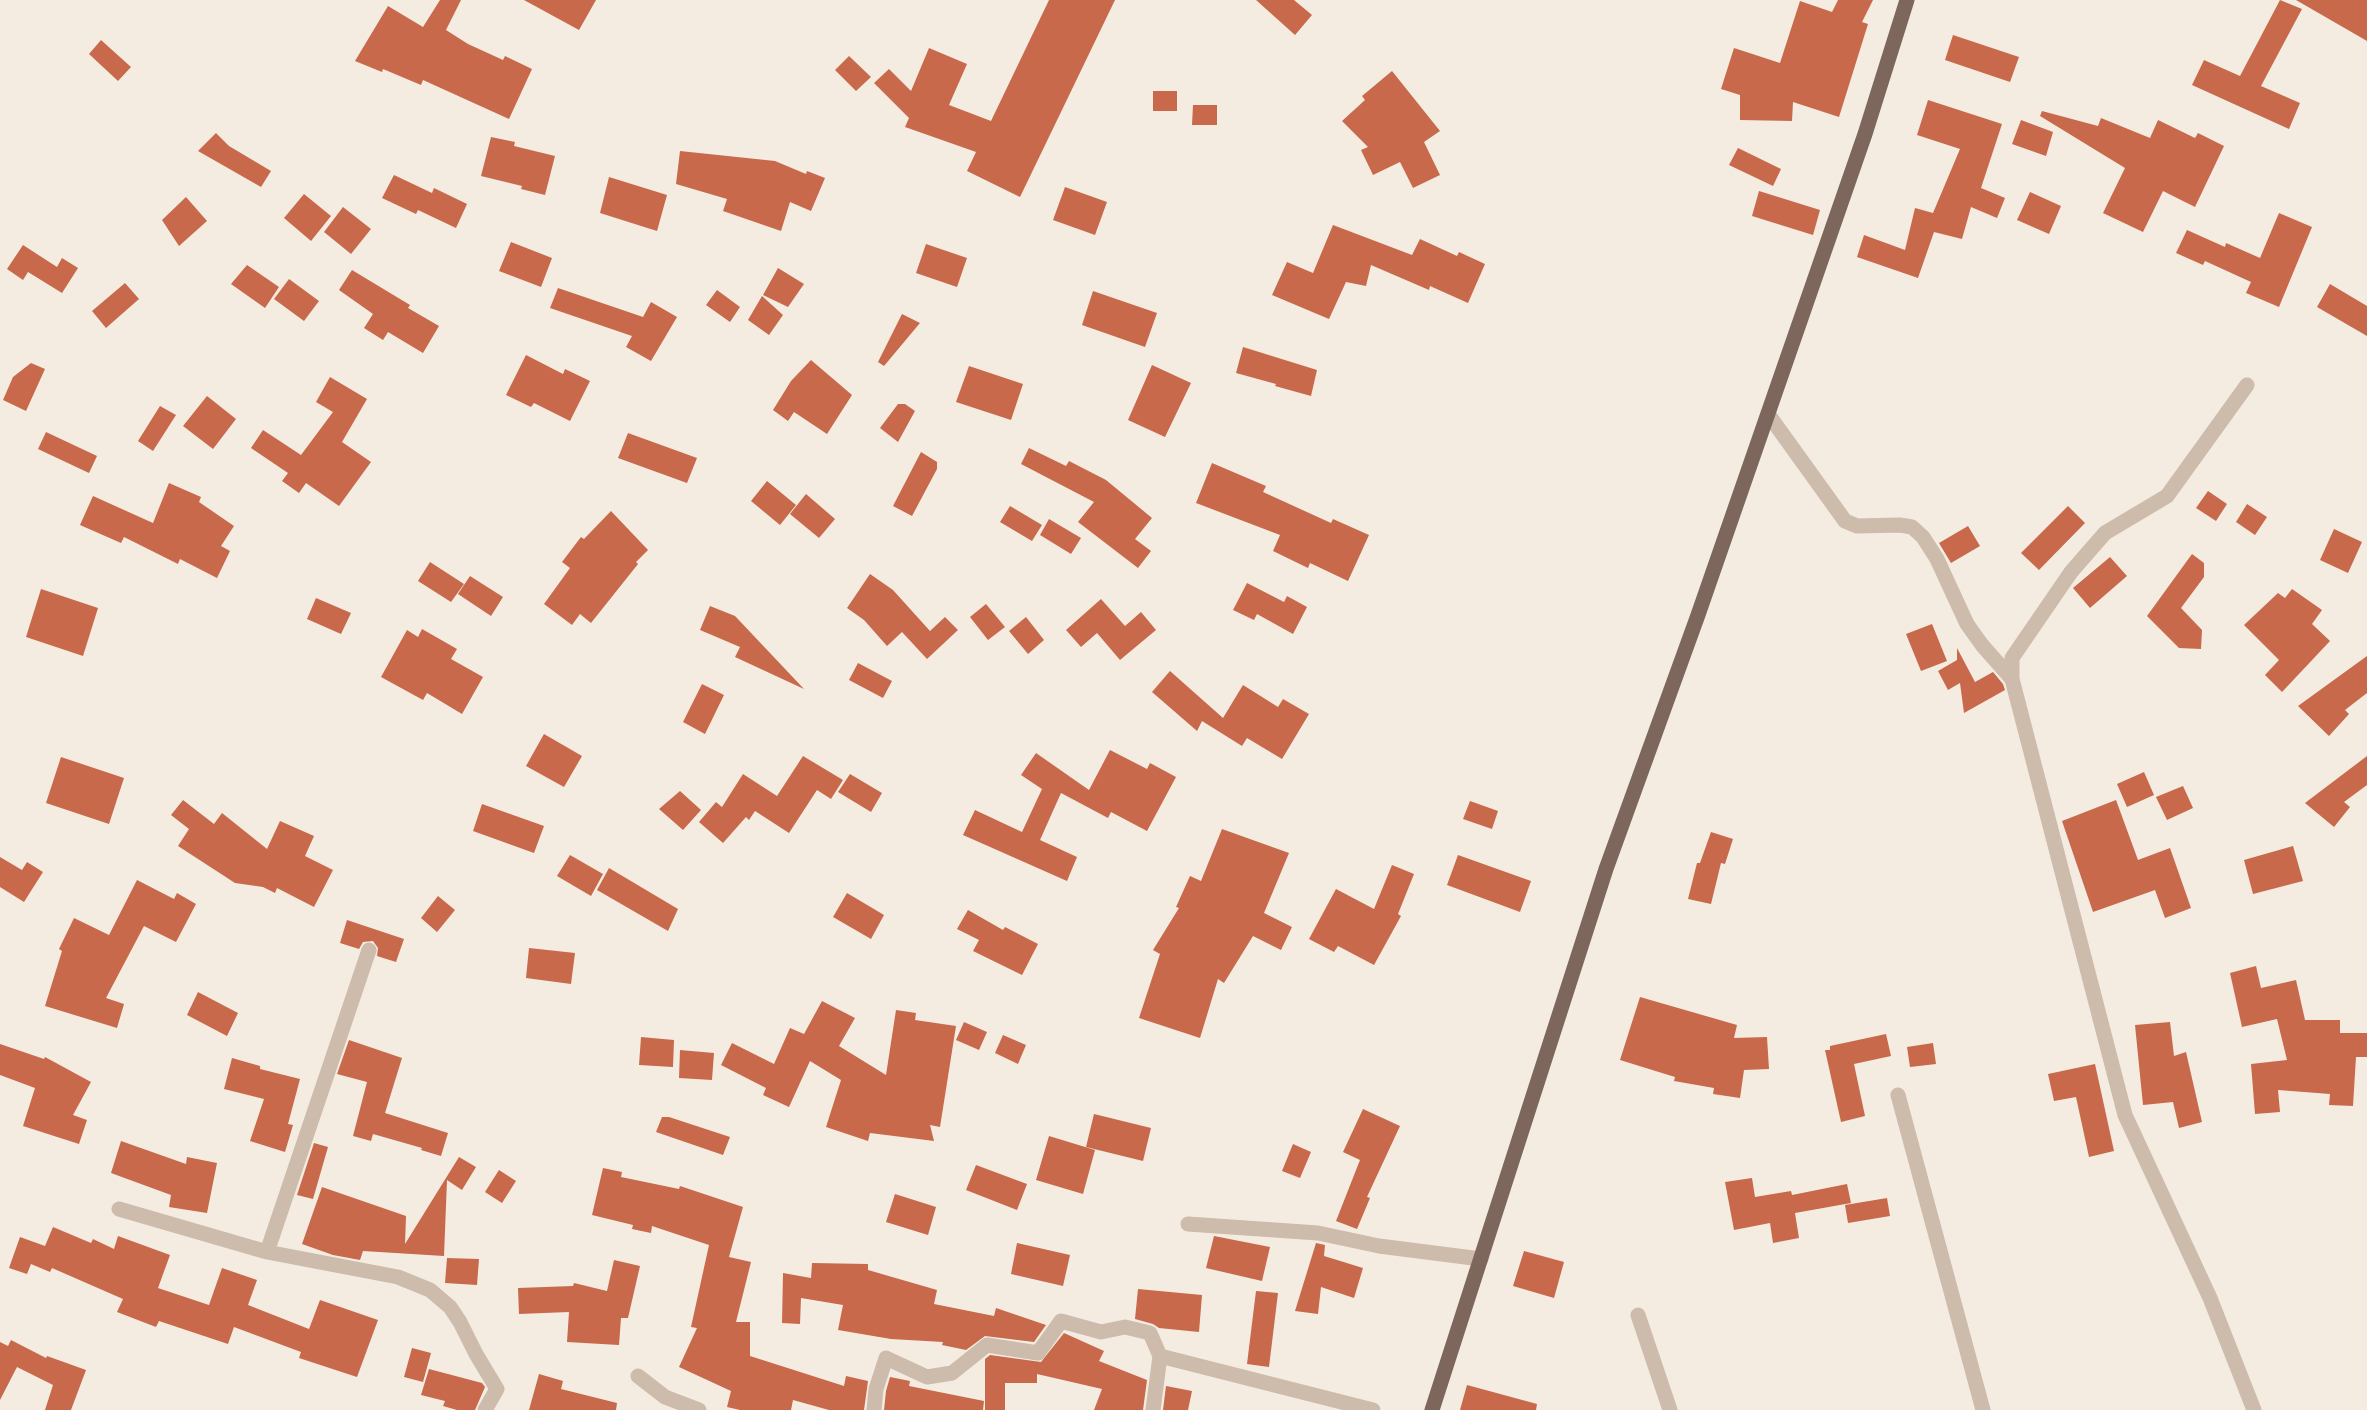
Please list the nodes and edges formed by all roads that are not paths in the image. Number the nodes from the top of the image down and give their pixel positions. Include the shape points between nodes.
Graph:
1 (1907, 0) edge
2 (2247, 384) dead end
3 (1768, 414) junction
4 (2012, 679) junction
5 (369, 950) dead end
6 (1898, 1095) dead end
7 (119, 1209) dead end
8 (1188, 1224) dead end
9 (267, 1252) junction
10 (1481, 1259) junction
11 (1638, 1315) dead end
12 (1160, 1356) junction
13 (638, 1376) dead end
14 (485, 1410) edge
15 (699, 1410) edge
16 (874, 1410) edge
17 (1153, 1410) edge
18 (1373, 1410) edge
19 (1432, 1410) edge
20 (1670, 1410) edge
21 (1983, 1410) edge
22 (2254, 1410) edge

1 - 3 main road
2 - 4 street via 2167,496 2105,533 2071,572 2012,658
3 - 4 street via 1845,520 1857,526 1912,527 1923,537 1967,624
3 - 10 main road via 1605,869
4 - 22 street via 2125,1115 2210,1298
5 - 9 street
6 - 21 street
7 - 9 street
8 - 10 street via 1318,1233 1379,1246
9 - 14 street via 398,1277 430,1290 450,1307 497,1389
10 - 19 main road
11 - 20 street
12 - 16 street via 1150,1333 1125,1327 1101,1332 1061,1321 1038,1353 987,1346 952,1373 927,1377 886,1358
12 - 17 street
12 - 18 street
13 - 15 street via 665,1397

